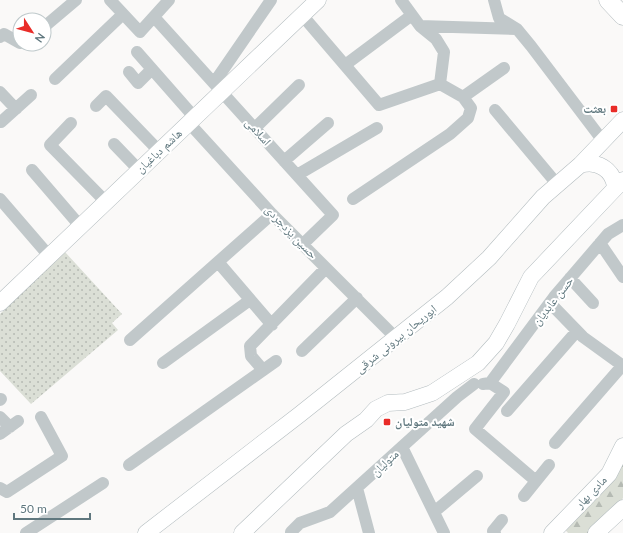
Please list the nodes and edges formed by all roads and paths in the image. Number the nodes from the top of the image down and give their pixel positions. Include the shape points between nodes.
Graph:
1 (76, 0) edge
2 (110, 0) edge
3 (169, 0) edge
4 (271, 0) edge
5 (318, 0) edge
6 (401, 0) edge
7 (494, 0) edge
8 (608, 0) edge
9 (122, 14) junction
10 (412, 14) junction
11 (302, 15) junction
12 (623, 16) edge
13 (154, 17) junction
14 (52, 21) edge
15 (420, 26) junction
16 (517, 29) junction
17 (1, 33) edge
18 (12, 39) edge
19 (137, 52) dead end
20 (345, 65) junction
21 (504, 68) dead end
22 (152, 69) junction
23 (129, 72) dead end
24 (55, 79) dead end
25 (440, 84) junction
26 (299, 85) dead end
27 (218, 88) junction
28 (0, 92) edge
29 (31, 95) dead end
30 (463, 98) junction
31 (96, 106) dead end
32 (16, 109) junction
33 (495, 110) dead end
34 (192, 120) junction
35 (623, 120) edge
36 (2, 122) dead end
37 (71, 123) dead end
38 (328, 123) dead end
39 (255, 128) junction
40 (377, 128) dead end
41 (603, 141) junction
42 (114, 144) dead end
43 (159, 151) junction
44 (284, 161) junction
45 (580, 165) junction
46 (32, 170) dead end
47 (139, 170) junction
48 (297, 175) junction
49 (557, 184) junction
50 (620, 187) edge
51 (0, 199) edge
52 (353, 199) dead end
53 (106, 202) junction
54 (272, 214) junction
55 (623, 225) edge
56 (81, 227) junction
57 (600, 243) junction
58 (303, 244) junction
59 (50, 257) junction
60 (218, 262) junction
61 (326, 268) junction
62 (623, 276) edge
63 (570, 278) junction
64 (357, 298) junction
65 (250, 300) junction
66 (0, 303) edge
67 (550, 303) junction
68 (593, 303) dead end
69 (272, 325) junction
70 (577, 331) junction
71 (396, 338) junction
72 (130, 340) dead end
73 (302, 351) dead end
74 (276, 361) dead end
75 (163, 364) dead end
76 (623, 366) edge
77 (263, 370) junction
78 (463, 371) junction
79 (474, 384) junction
80 (490, 384) junction
81 (507, 410) dead end
82 (0, 417) edge
83 (41, 417) dead end
84 (9, 427) edge
85 (555, 443) dead end
86 (623, 446) edge
87 (402, 447) junction
88 (129, 465) dead end
89 (549, 465) dead end
90 (477, 476) dead end
91 (536, 481) junction
92 (103, 483) dead end
93 (0, 488) edge
94 (357, 488) junction
95 (524, 496) dead end
96 (623, 508) edge
97 (434, 512) junction
98 (502, 520) dead end
99 (26, 533) edge
100 (146, 533) edge
101 (242, 533) edge
102 (292, 533) edge
103 (369, 533) edge
104 (444, 533) edge
105 (494, 533) edge
106 (552, 533) edge
107 (596, 533) edge

1 - 14 street
2 - 9 street
3 - 13 street
4 - 27 street
5 - 11 main road, هاشم دباغیان
6 - 10 street
7 - 16 street via 500,18
8 - 12 main road
9 - 13 street via 140,32
9 - 24 street
10 - 15 street
10 - 20 street
11 - 20 street
11 - 27 main road, هاشم دباغیان
13 - 27 street, اسلامی
15 - 16 street
15 - 25 street via 436,39 444,52
16 - 41 street
17 - 18 street
19 - 22 street, حسین یزدجردی
20 - 25 street via 379,105
21 - 30 street
22 - 23 street via 138,83
22 - 34 street, حسین یزدجردی
25 - 30 street
26 - 39 street
27 - 34 main road, هاشم دباغیان
27 - 39 street, اسلامی
28 - 32 street
29 - 32 street
30 - 52 street via 471,108 468,118 450,134
31 - 43 street via 106,96
32 - 36 street
33 - 49 street
34 - 43 main road, هاشم دباغیان
34 - 54 street, حسین یزدجردی
35 - 41 main road, ابوریحان بیرونی شرقی
37 - 53 street via 50,144
38 - 44 street
39 - 44 street, اسلامی
40 - 48 street
41 - 45 main road, ابوریحان بیرونی شرقی
42 - 47 street
43 - 47 main road, هاشم دباغیان
44 - 48 street, اسلامی
45 - 49 main road, ابوریحان بیرونی شرقی
45 - 50 main road via 590,163 601,166
46 - 56 street
47 - 53 main road, هاشم دباغیان
48 - 58 street, اسلامی via 333,215
49 - 71 main road, ابوریحان بیرونی شرقی via 489,258 447,297
50 - 78 main road via 531,277 496,343 478,362
51 - 59 street
53 - 56 main road, هاشم دباغیان
54 - 58 street, حسین یزدجردی
54 - 60 street
55 - 57 street, حسن عابدیان via 608,234
56 - 59 main road, هاشم دباغیان
57 - 62 street
57 - 63 street, حسن عابدیان
58 - 61 street, حسین یزدجردی
59 - 66 main road, هاشم دباغیان
60 - 65 street
60 - 72 street
61 - 64 street, حسین یزدجردی
61 - 69 street
63 - 67 street, حسن عابدیان
63 - 68 street
64 - 71 street, حسین یزدجردی
64 - 73 street
65 - 69 street
65 - 75 street
67 - 70 street
67 - 80 street, حسن عابدیان
69 - 77 street via 250,346 251,356
70 - 76 street
70 - 81 street
71 - 100 main road, ابوریحان بیرونی شرقی
74 - 77 street
76 - 85 street
77 - 88 street
78 - 79 street
78 - 101 main road via 432,393 405,402 388,403 376,409 366,420 346,434
79 - 80 street
79 - 87 street, متولیان
80 - 91 street via 504,392 475,429
82 - 84 street
83 - 93 street via 62,456 7,492
86 - 106 main road, مادی بهار via 609,474
87 - 94 street, متولیان
87 - 97 street
89 - 91 street
90 - 97 street
91 - 95 street
92 - 99 street
94 - 102 street, متولیان via 330,512 300,523
94 - 103 street
96 - 107 main road
97 - 104 street
98 - 105 street

